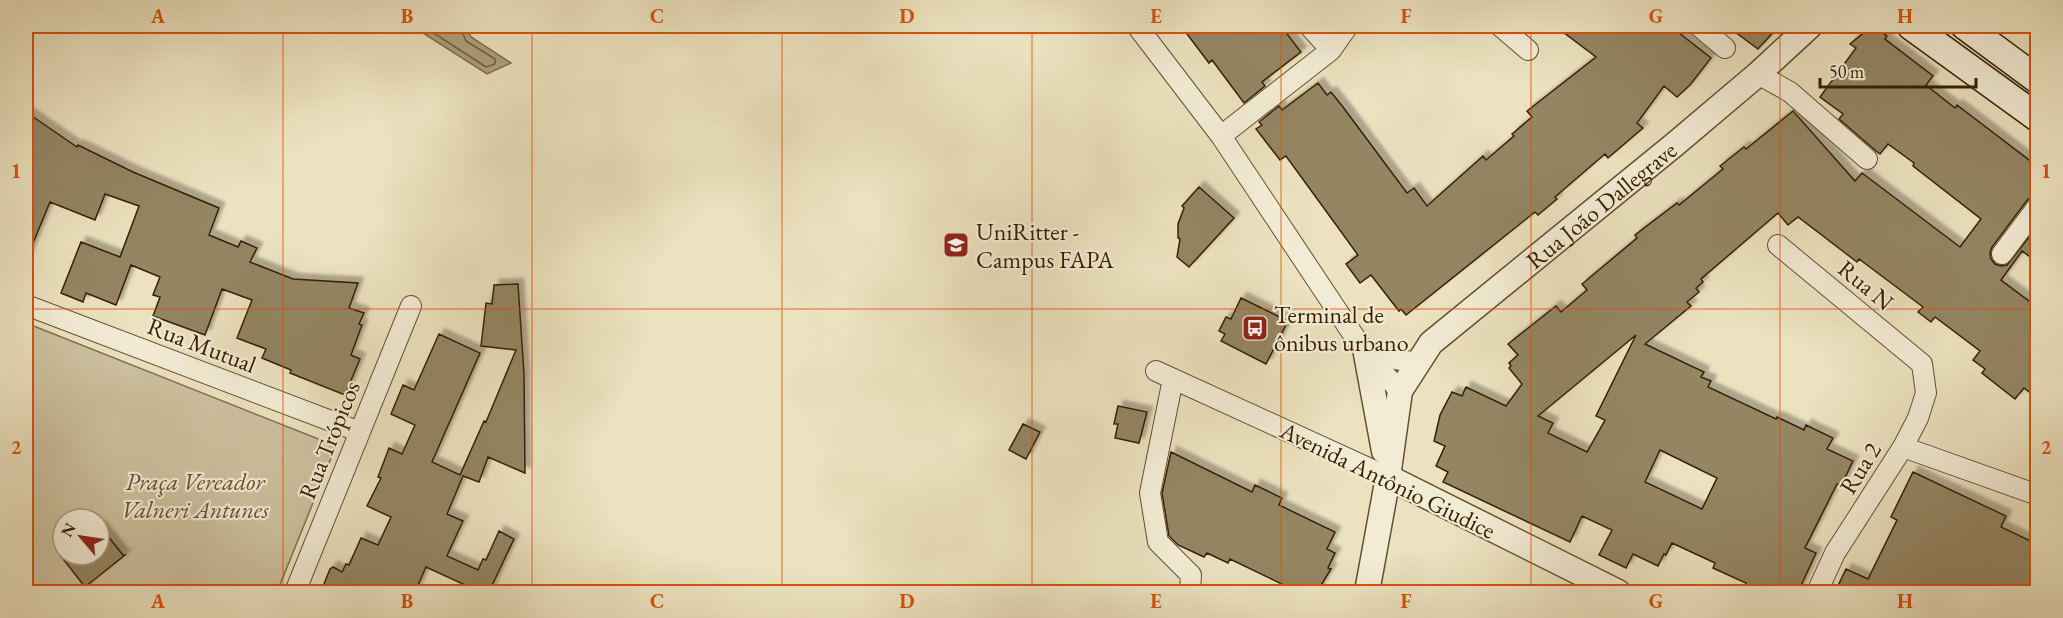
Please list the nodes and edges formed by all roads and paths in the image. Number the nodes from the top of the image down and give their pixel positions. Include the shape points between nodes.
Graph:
1 (1137, 26) edge
2 (1309, 26) edge
3 (1348, 26) edge
4 (1500, 26) edge
5 (1699, 26) edge
6 (1810, 26) edge
7 (1911, 26) edge
8 (1965, 26) edge
9 (1725, 48) dead end
10 (1331, 50) junction
11 (1528, 50) dead end
12 (1758, 74) junction
13 (2037, 80) edge
14 (2037, 118) edge
15 (1221, 136) junction
16 (1867, 159) dead end
17 (2037, 206) edge
18 (1778, 245) dead end
19 (2002, 254) dead end
20 (26, 306) edge
21 (411, 306) dead end
22 (1366, 354) junction
23 (1418, 363) junction
24 (1922, 364) joint
25 (1400, 391) junction
26 (360, 432) junction
27 (1903, 447) junction
28 (1388, 477) junction
29 (2037, 495) edge
30 (295, 592) edge
31 (1190, 592) edge
32 (1367, 592) edge
33 (1618, 592) edge
34 (1817, 592) edge

1 - 15 street
2 - 10 street
3 - 10 street
4 - 11 street
5 - 9 street
6 - 12 street, Rua João Dallegrave
7 - 14 main road
8 - 13 main road
10 - 15 street
12 - 16 street via 1790,92
12 - 23 street, Rua João Dallegrave via 1431,343
15 - 22 street
17 - 19 street
18 - 24 street, Rua N
20 - 26 street, Rua Mutual
21 - 26 street, Rua Trópicos
22 - 23 street
22 - 25 street
22 - 28 street
23 - 25 street, Rua João Dallegrave
24 - 27 street, Rua 2 via 1926,393
25 - 28 street
26 - 30 street, Rua Trópicos
27 - 29 street
27 - 34 street, Rua 2 via 1835,553
28 - 31 street, Avenida Antônio Giudice via 1165,375 1150,493 1158,542 1191,575
28 - 32 street
28 - 33 street, Avenida Antônio Giudice

